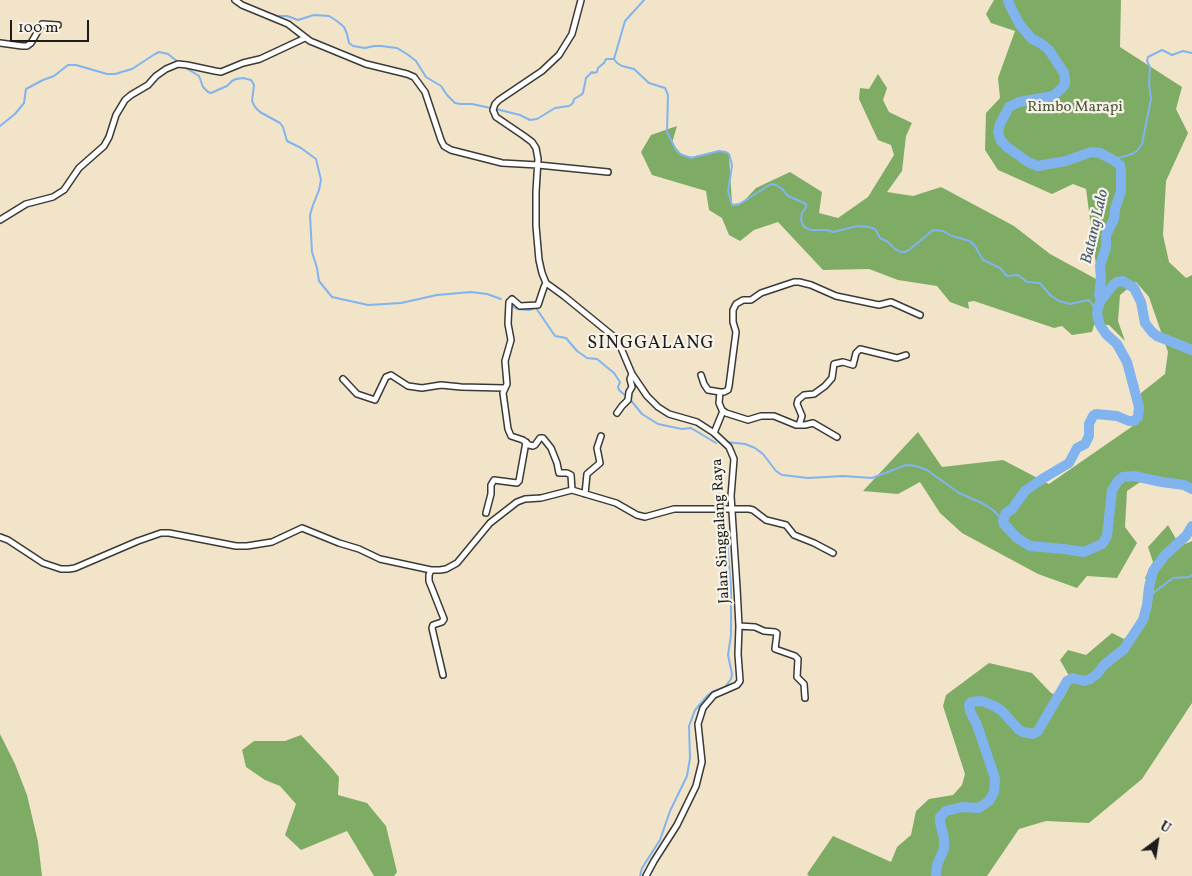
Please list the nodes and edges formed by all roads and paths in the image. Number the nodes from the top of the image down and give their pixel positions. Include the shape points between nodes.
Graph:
1 (235, 0) edge
2 (581, 0) edge
3 (58, 25) dead end
4 (305, 38) junction
5 (0, 43) edge
6 (538, 165) junction
7 (608, 172) dead end
8 (0, 220) edge
9 (546, 282) junction
10 (920, 315) dead end
11 (906, 355) dead end
12 (632, 374) junction
13 (701, 375) dead end
14 (343, 379) dead end
15 (504, 388) junction
16 (720, 392) junction
17 (723, 411) junction
18 (617, 413) dead end
19 (799, 425) junction
20 (714, 433) junction
21 (600, 436) dead end
22 (837, 437) dead end
23 (526, 442) junction
24 (572, 490) junction
25 (585, 494) junction
26 (731, 509) junction
27 (486, 513) dead end
28 (0, 537) edge
29 (833, 552) dead end
30 (431, 570) junction
31 (739, 626) junction
32 (443, 675) dead end
33 (805, 698) dead end
34 (646, 876) edge

1 - 4 street via 288,24
2 - 6 street via 572,34 559,56 499,100 493,110 496,116 532,142
3 - 5 street via 42,24 27,46
4 - 6 street via 359,62 414,77 425,92 444,146 451,150 502,163
4 - 8 street via 260,59 221,72 178,64 166,69 125,100 104,146 79,168 64,190 53,197 26,204
6 - 7 street
6 - 9 street via 538,260
9 - 12 street, Jalan Singgalang Raya via 613,336
9 - 15 street via 537,306 509,302 511,338 505,361
10 - 16 street via 891,302 879,305 836,296 799,282 761,293 736,304 733,310 736,332 729,386 728,390
11 - 19 street via 897,358 860,349 852,365 834,364 832,378 826,386 798,400 802,416
12 - 18 street via 628,400
12 - 20 street, Jalan Singgalang Raya via 658,407 668,414 697,422
13 - 16 street via 708,390
14 - 15 street via 357,394 375,400 389,375 409,386 422,388 439,385
15 - 23 street via 509,432 512,437
16 - 17 street via 719,403
17 - 19 street via 748,420 774,416
17 - 20 street
19 - 22 street via 816,424
20 - 26 street, Jalan Singgalang Raya via 729,447 734,459
21 - 25 street via 596,448 600,463 587,474
23 - 24 street via 533,446 543,438 551,448 559,473 572,476
23 - 27 street via 519,481 494,480
24 - 25 street
24 - 30 street via 518,502 490,523 457,563 446,569
25 - 26 street via 616,503 645,517 674,509
26 - 29 street via 751,510 766,520 786,525 794,535
26 - 31 street, Jalan Singgalang Raya
28 - 30 street via 43,563 69,569 162,533 247,546 276,540 302,528 380,559
30 - 32 street via 429,581 444,619 432,628
31 - 33 street via 776,632 775,649 798,658 797,677 804,684
31 - 34 street, Jalan Singgalang Raya via 740,681 714,695 703,708 698,724 702,762 696,786 677,826

